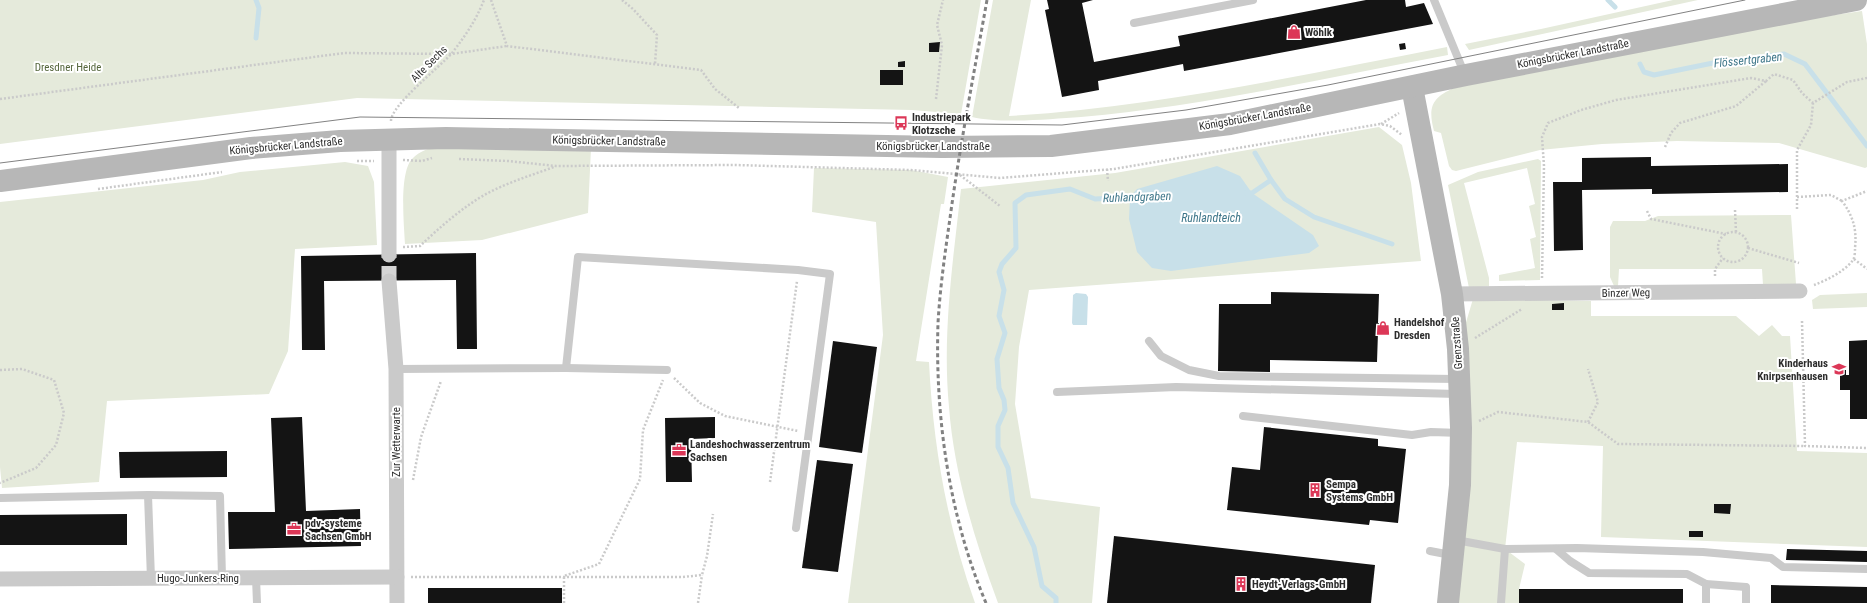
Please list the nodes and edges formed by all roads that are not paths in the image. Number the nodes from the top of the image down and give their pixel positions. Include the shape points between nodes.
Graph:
1 (1253, 0) edge
2 (1434, 0) edge
3 (1856, 0) edge
4 (1134, 22) dead end
5 (1466, 75) junction
6 (1412, 87) junction
7 (390, 150) junction
8 (0, 181) edge
9 (389, 255) tunnel mouth
10 (388, 281) tunnel mouth
11 (1800, 291) road end
12 (1452, 294) junction
13 (1149, 341) dead end
14 (566, 368) junction
15 (396, 370) junction
16 (667, 370) road end
17 (1460, 387) junction
18 (1057, 392) dead end
19 (1243, 416) dead end
20 (1461, 431) junction
21 (148, 495) junction
22 (0, 498) edge
23 (796, 528) dead end
24 (1455, 547) junction
25 (1505, 549) junction
26 (1556, 549) junction
27 (1430, 551) dead end
28 (1867, 569) edge
29 (397, 577) junction
30 (222, 578) junction
31 (256, 578) junction
32 (0, 579) edge
33 (151, 579) junction
34 (1706, 584) junction
35 (257, 603) edge
36 (397, 603) edge
37 (1448, 603) edge
38 (1501, 603) edge
39 (1706, 603) edge
40 (1746, 603) edge

1 - 4 lane
2 - 5 lane
3 - 5 main road, Königsbrücker Landstraße
5 - 6 main road, Königsbrücker Landstraße
6 - 7 main road, Königsbrücker Landstraße via 1230,124 1051,146 942,147 446,138
6 - 12 main road, Grenzstraße
7 - 8 main road, Königsbrücker Landstraße via 326,142 251,148
7 - 9 street
10 - 15 street, Zur Wetterwarte
11 - 12 street, Binzer Weg
12 - 17 main road, Grenzstraße
13 - 17 lane via 1161,356 1188,370 1218,376
14 - 15 lane
14 - 16 lane
14 - 23 lane via 578,257 830,274
15 - 29 street, Zur Wetterwarte
17 - 18 lane via 1176,387
17 - 20 main road, Grenzstraße
19 - 20 lane via 1412,435
20 - 24 main road, Grenzstraße
21 - 22 lane
21 - 30 lane via 220,496
21 - 33 lane
24 - 25 lane
24 - 27 lane
24 - 37 main road, Grenzstraße
25 - 26 lane
25 - 38 lane
26 - 28 lane via 1703,552 1771,558 1783,567
26 - 34 lane via 1589,573 1687,574
29 - 31 street, Hugo-Junkers-Ring
29 - 36 street, Zur Wetterwarte
30 - 31 street, Hugo-Junkers-Ring
30 - 33 street, Hugo-Junkers-Ring
31 - 35 lane
32 - 33 street, Hugo-Junkers-Ring
34 - 39 lane
34 - 40 lane via 1746,587

